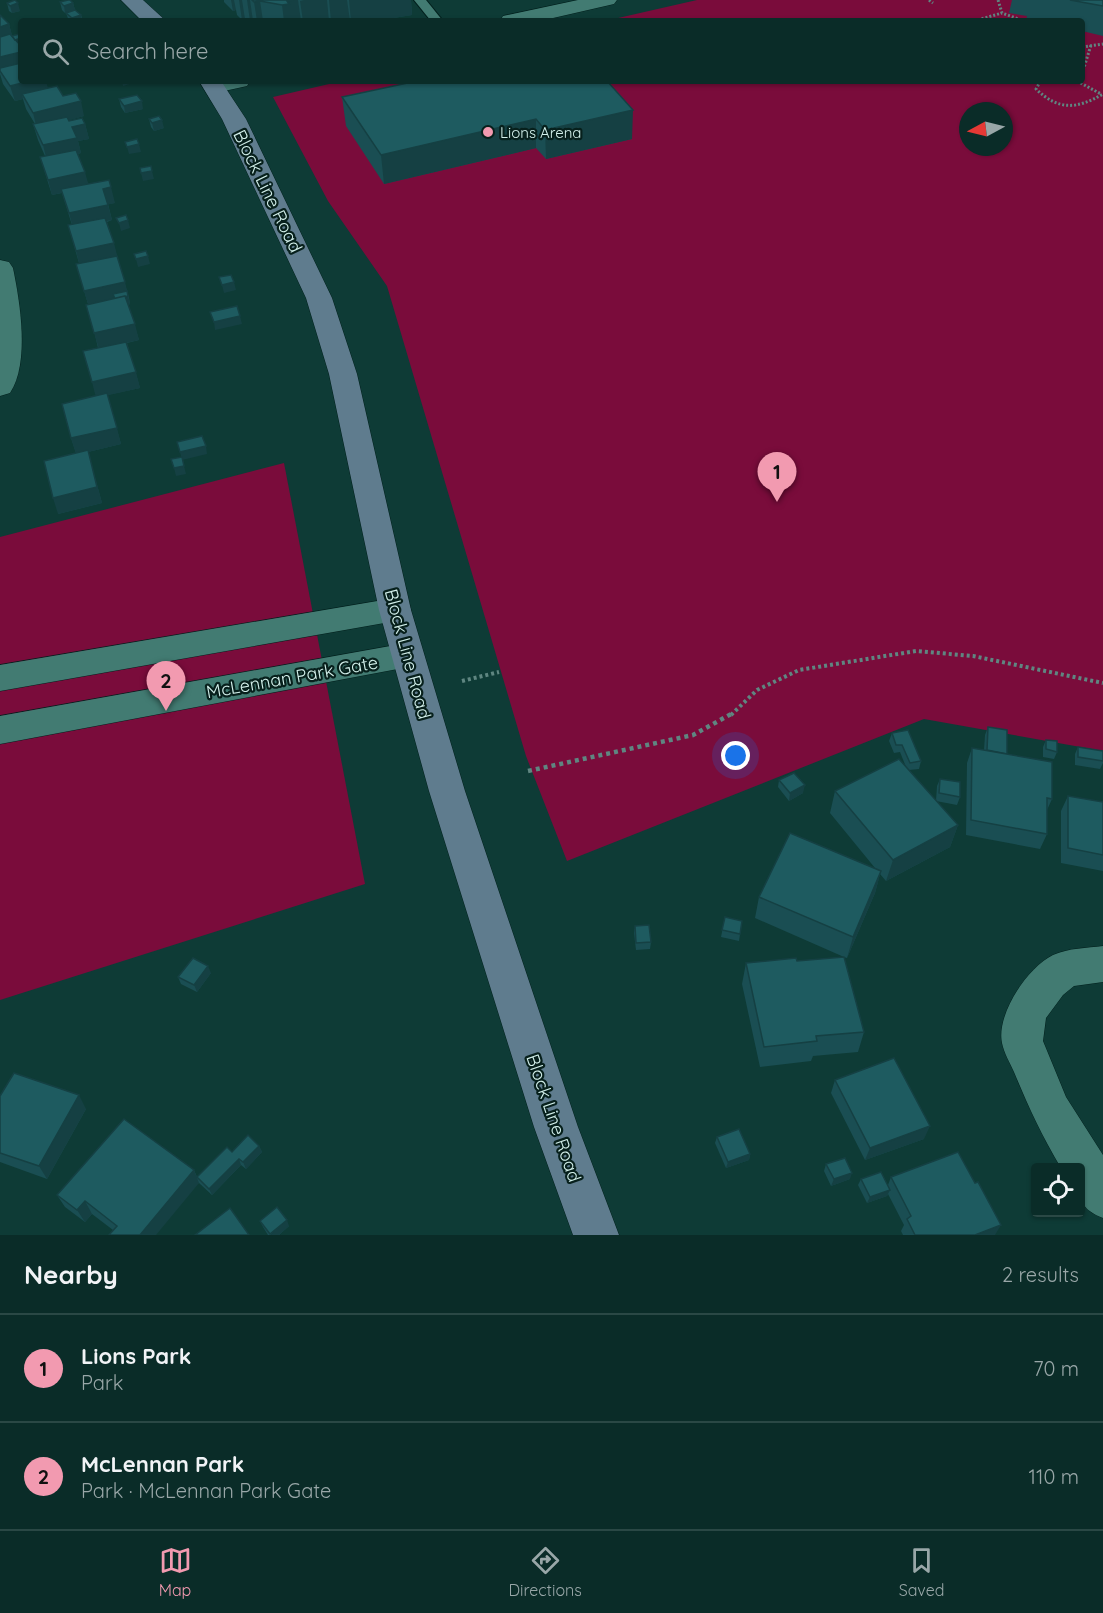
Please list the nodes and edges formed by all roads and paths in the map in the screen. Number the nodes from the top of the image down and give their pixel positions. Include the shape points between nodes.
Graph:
1 (131, 0) edge
2 (420, 0) edge
3 (929, 0) edge
4 (998, 0) edge
5 (597, 1) edge
6 (933, 3) dead end
7 (1002, 13) junction
8 (152, 18) edge
9 (435, 18) edge
10 (524, 18) edge
11 (984, 18) edge
12 (1016, 18) edge
13 (1103, 44) edge
14 (1091, 45) junction
15 (1085, 46) edge
16 (1085, 64) edge
17 (221, 84) edge
18 (1039, 84) edge
19 (1083, 84) edge
20 (1102, 94) edge
21 (0, 268) edge
22 (0, 387) edge
23 (395, 610) junction
24 (407, 656) junction
25 (499, 672) dead end
26 (0, 678) edge
27 (462, 681) dead end
28 (1103, 683) edge
29 (0, 730) edge
30 (528, 771) dead end
31 (1103, 964) edge
32 (1103, 1197) edge
33 (596, 1235) edge

1 - 8 street
2 - 9 lane
3 - 6 path
4 - 7 path
5 - 10 street
7 - 11 path
7 - 12 path
13 - 14 path
14 - 15 path
14 - 16 path
17 - 23 street, Block Line Road via 234,119 319,298 343,374
18 - 20 path via 1036,89 1045,99 1064,106 1086,104
19 - 20 path
21 - 22 street via 7,301 7,362
23 - 24 street, Block Line Road
23 - 26 street
24 - 29 street, McLennan Park Gate
24 - 33 street, Block Line Road via 548,1104
25 - 27 path
28 - 30 path via 973,656 916,651 799,670 757,690 730,716 693,735
31 - 32 street via 1065,969 1049,982 1026,1012 1022,1041 1051,1111

